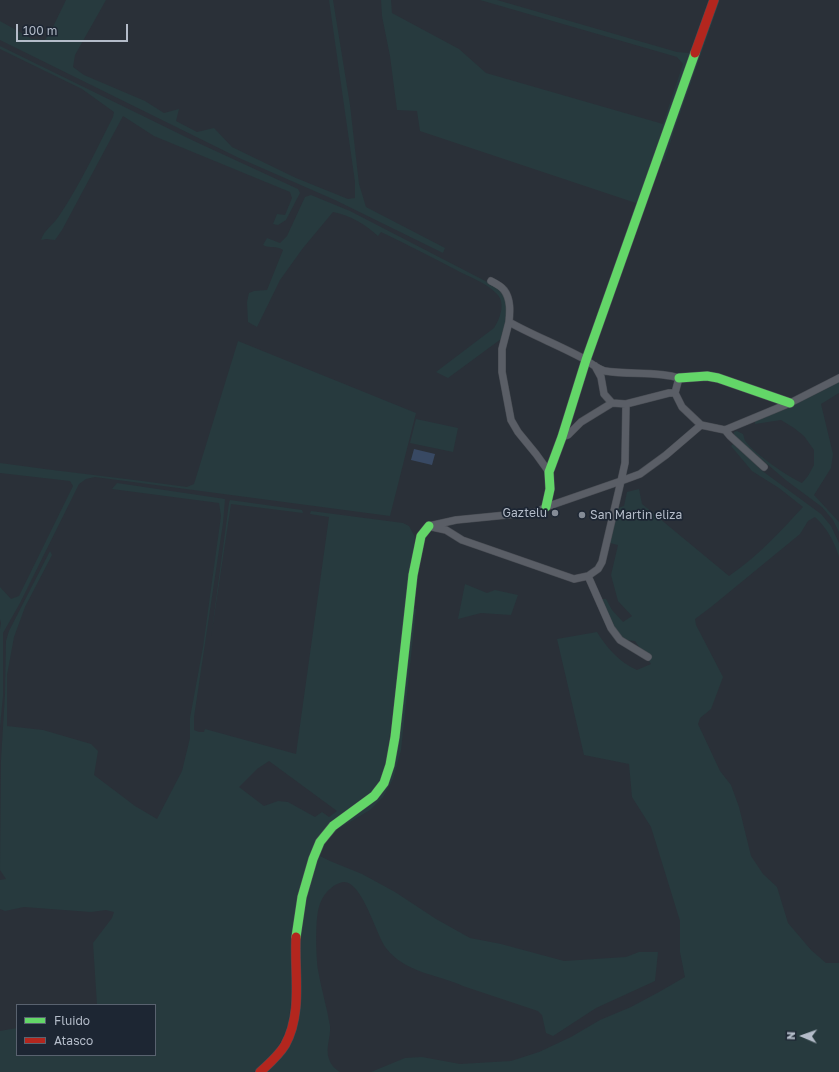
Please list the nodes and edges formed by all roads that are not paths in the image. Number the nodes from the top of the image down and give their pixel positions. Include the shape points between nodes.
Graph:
1 (714, 0) edge
2 (491, 281) dead end
3 (508, 322) junction
4 (586, 360) junction
5 (595, 366) junction
6 (679, 378) junction
7 (839, 378) edge
8 (675, 393) junction
9 (612, 403) junction
10 (790, 403) junction
11 (626, 404) junction
12 (701, 425) junction
13 (725, 430) junction
14 (562, 437) junction
15 (764, 467) dead end
16 (549, 472) junction
17 (621, 481) junction
18 (546, 506) junction
19 (429, 526) junction
20 (588, 576) junction
21 (648, 657) dead end
22 (260, 1072) edge

1 - 4 street
2 - 3 street via 504,290 508,298
3 - 4 street
3 - 16 street via 502,349 502,364 511,420
4 - 5 street
4 - 14 street
5 - 6 street via 603,370 672,375
5 - 9 street via 601,377 604,394
6 - 8 street
6 - 10 street via 718,378
7 - 10 street
8 - 11 street
8 - 12 street via 682,407
9 - 11 street
9 - 14 street
10 - 13 street
11 - 17 street via 625,463
12 - 13 street
12 - 17 street via 640,474
13 - 15 street
14 - 16 street
16 - 18 street via 550,489
17 - 18 street
17 - 20 street via 602,562 598,569
18 - 19 street via 537,512 456,520
19 - 20 street via 446,530 462,540 574,579
19 - 22 street via 421,536 415,560 395,737 387,777 374,796 329,830 317,846 299,910 293,1023 286,1042
20 - 21 street via 611,628 620,640

